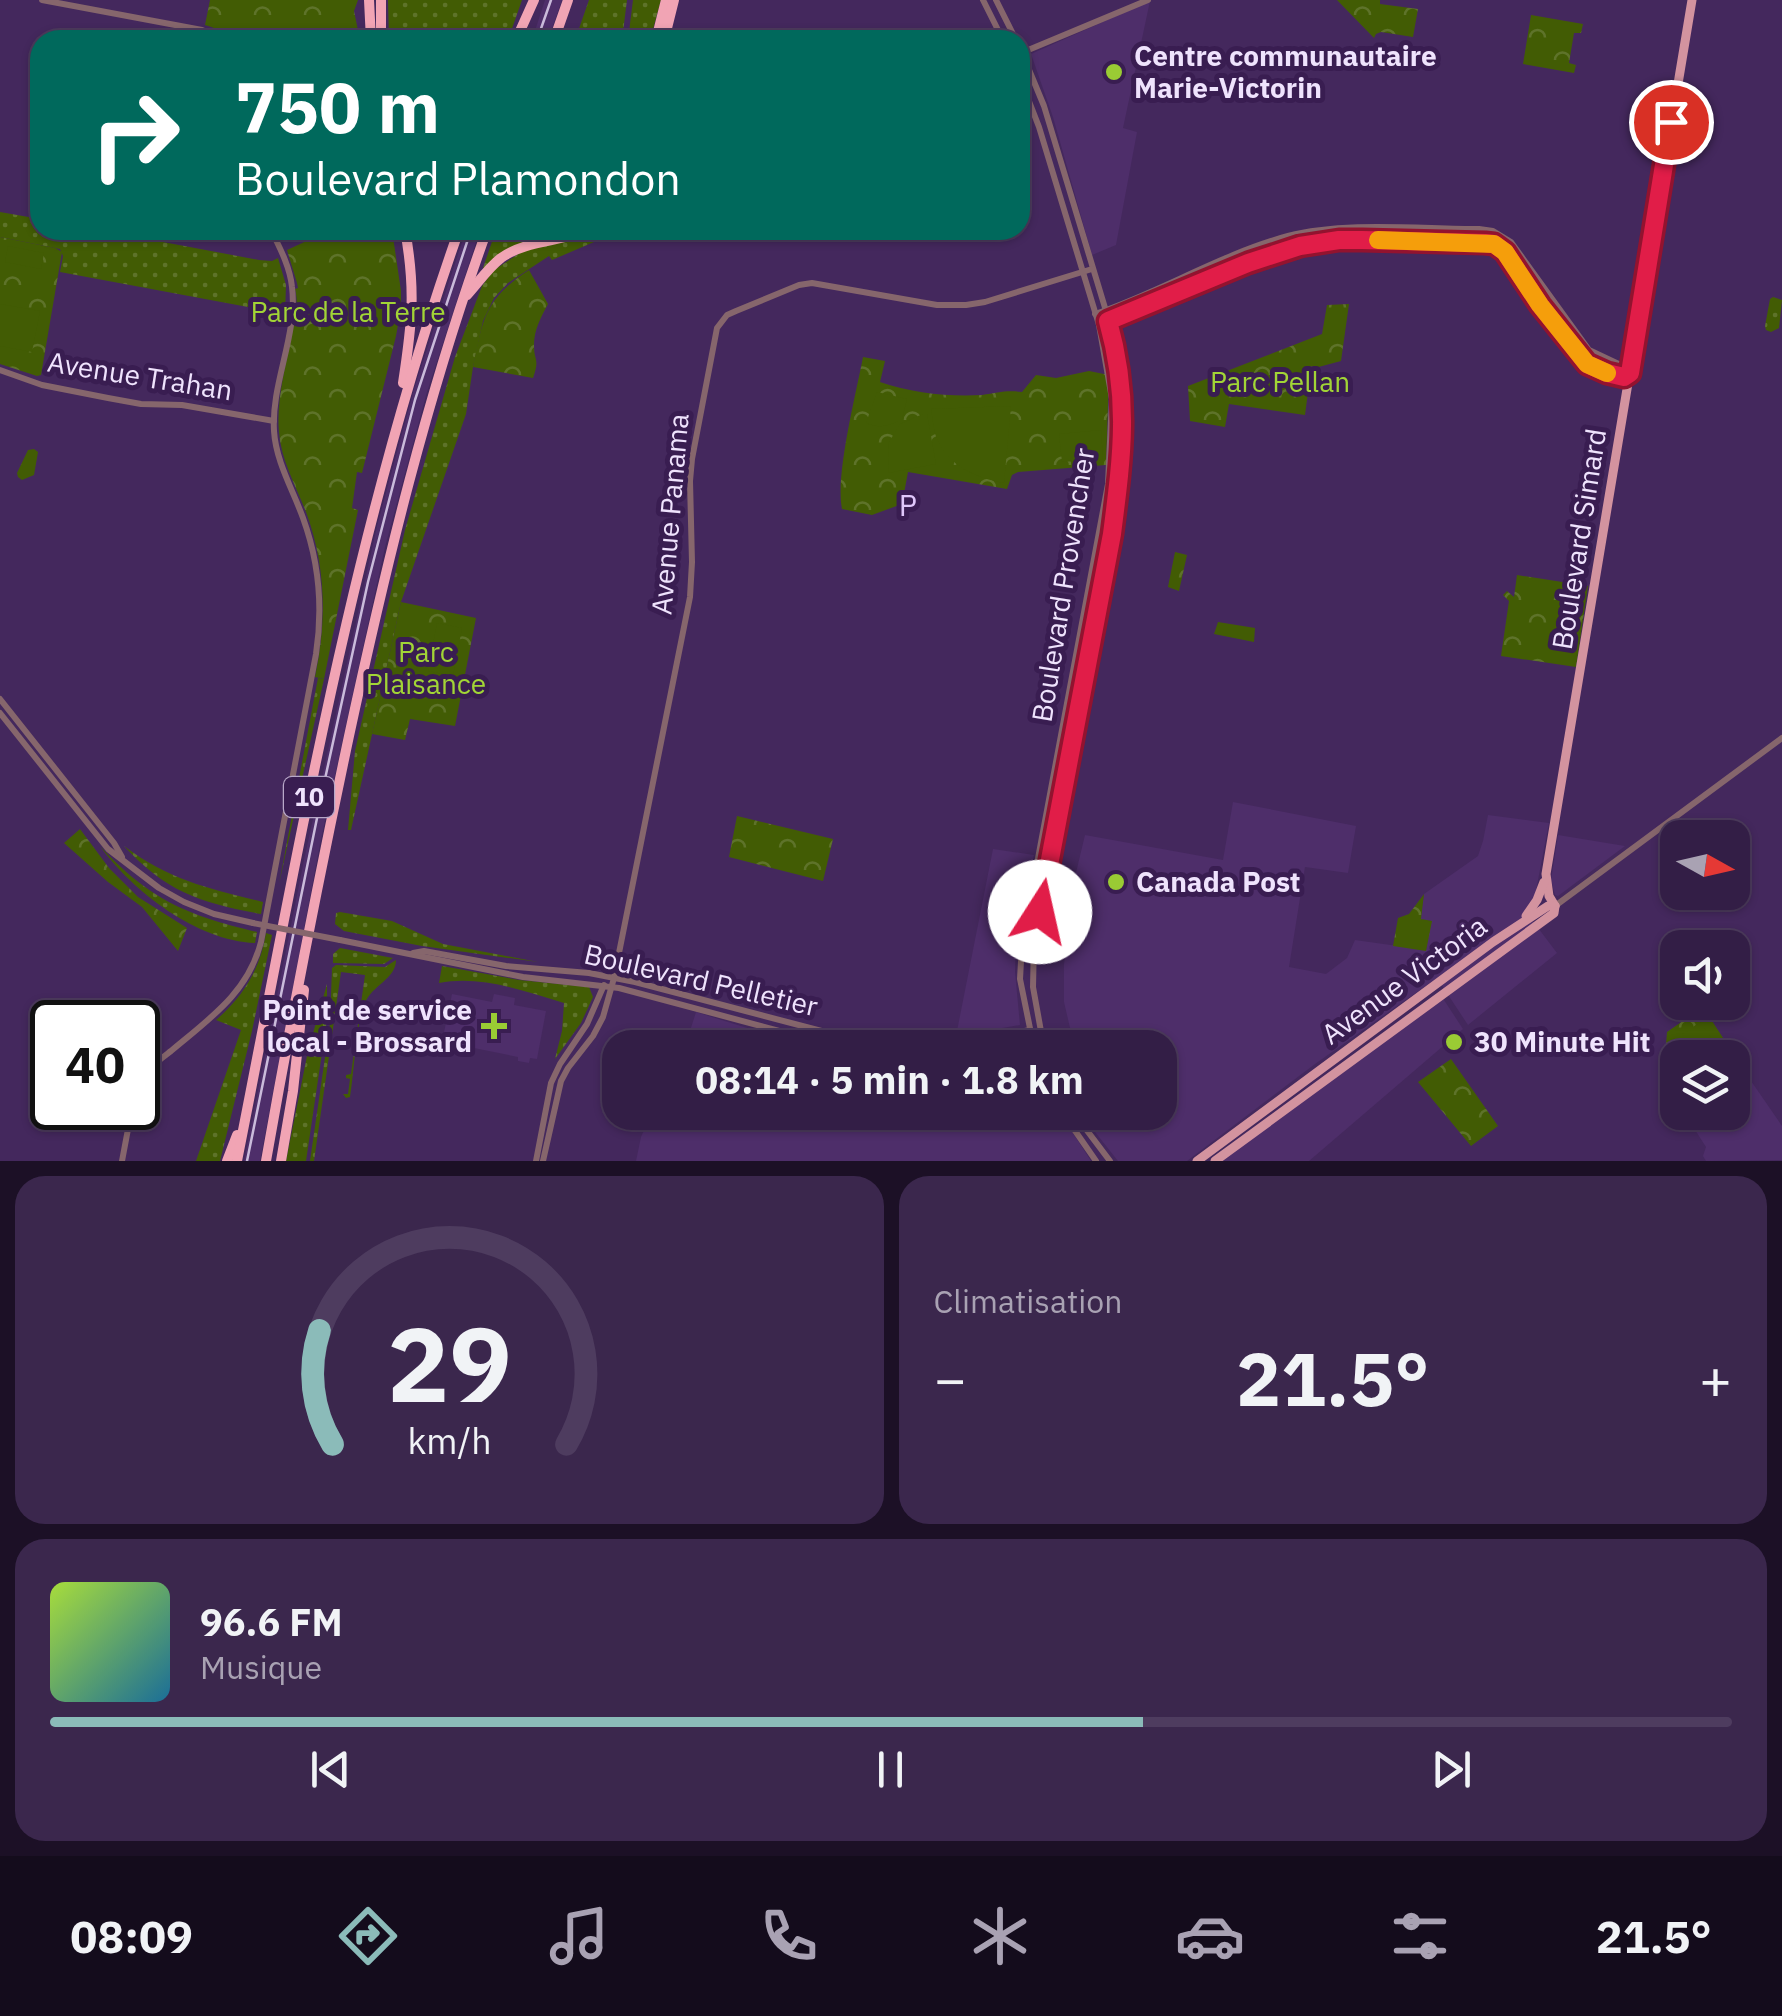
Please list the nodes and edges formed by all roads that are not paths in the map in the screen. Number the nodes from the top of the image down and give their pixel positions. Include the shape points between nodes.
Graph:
1 (42, 0) edge
2 (369, 0) edge
3 (381, 0) edge
4 (535, 0) edge
5 (568, 0) edge
6 (666, 0) edge
7 (674, 0) edge
8 (983, 0) edge
9 (996, 0) edge
10 (1148, 0) edge
11 (1692, 0) edge
12 (202, 30) edge
13 (370, 30) edge
14 (382, 30) edge
15 (524, 30) edge
16 (558, 30) edge
17 (658, 30) edge
18 (666, 30) edge
19 (999, 30) edge
20 (1011, 30) edge
21 (1030, 47) edge
22 (1030, 74) edge
23 (1030, 103) edge
24 (1049, 123) junction
25 (1039, 126) junction
26 (276, 240) edge
27 (407, 240) edge
28 (456, 240) edge
29 (484, 240) edge
30 (550, 240) edge
31 (1092, 269) junction
32 (1082, 272) junction
33 (463, 300) junction
34 (1105, 310) junction
35 (1095, 314) junction
36 (1108, 321) junction
37 (1098, 325) junction
38 (0, 370) edge
39 (1630, 373) junction
40 (398, 418) junction
41 (274, 421) junction
42 (0, 698) edge
43 (0, 713) edge
44 (1782, 738) edge
45 (122, 858) junction
46 (1546, 874) junction
47 (1555, 906) junction
48 (1521, 922) junction
49 (306, 954) junction
50 (610, 980) junction
51 (1034, 1029) junction
52 (781, 1030) edge
53 (818, 1030) edge
54 (1029, 1030) edge
55 (160, 1059) edge
56 (1286, 1102) junction
57 (247, 1110) junction
58 (128, 1130) edge
59 (1074, 1130) edge
60 (1087, 1130) edge
61 (122, 1161) edge
62 (227, 1161) edge
63 (237, 1161) edge
64 (266, 1161) edge
65 (280, 1161) edge
66 (539, 1161) edge
67 (1096, 1161) edge
68 (1110, 1161) edge
69 (1196, 1161) edge
70 (1215, 1161) edge

1 - 12 street
2 - 13 highway
3 - 14 highway
4 - 15 highway
5 - 16 highway
6 - 17 highway
7 - 18 highway
8 - 19 street
9 - 20 street
10 - 21 street
11 - 39 main road, Boulevard Simard
22 - 24 street, Boulevard Provencher
23 - 25 street, Boulevard Provencher
24 - 25 street
24 - 31 street, Boulevard Provencher
25 - 32 street, Boulevard Provencher
26 - 41 street via 293,294
27 - 40 highway via 413,315
28 - 40 highway, 10
29 - 33 highway, 10
30 - 33 highway via 508,254
31 - 32 street, Avenue Panama
31 - 34 street, Boulevard Provencher
32 - 35 street, Boulevard Provencher
32 - 50 street, Avenue Panama via 957,306 799,285 736,311 717,328 692,459 690,597
33 - 49 highway, 10 via 384,579
34 - 35 street
34 - 36 street, Boulevard Provencher
34 - 39 street via 1286,236 1340,228 1479,229 1511,242 1590,350
35 - 37 street, Boulevard Provencher
36 - 37 street
36 - 39 street via 1300,246 1339,240 1485,243 1505,252 1587,364 1624,377
36 - 51 street, Boulevard Provencher via 1124,399 1120,468 1036,935
37 - 51 street, Boulevard Provencher via 1112,400 1108,484 1022,944 1020,979
38 - 41 street, Avenue Trahan via 108,398
39 - 46 main road, Boulevard Simard
40 - 57 highway, 10 via 350,606
41 - 55 street via 278,454 314,554 320,613 314,662 251,970 236,995
42 - 45 street, Boulevard Pelletier
43 - 45 street, Boulevard Pelletier
44 - 47 street, Avenue Victoria
45 - 50 street, Boulevard Pelletier, bridge via 159,888 214,914 523,977
46 - 47 main road, Boulevard Simard
46 - 48 main road
47 - 48 main road, Avenue Victoria
47 - 56 main road, Avenue Victoria via 1554,913
48 - 56 main road, Avenue Victoria
49 - 64 highway, 10
49 - 65 highway
50 - 52 street, Boulevard Pelletier
50 - 53 street, Boulevard Pelletier
50 - 66 street, Avenue Panama via 551,1083
51 - 54 street, Boulevard Pelletier
56 - 69 main road
56 - 70 main road
57 - 62 highway
57 - 63 highway, 10
58 - 61 street
59 - 67 street
60 - 68 street

